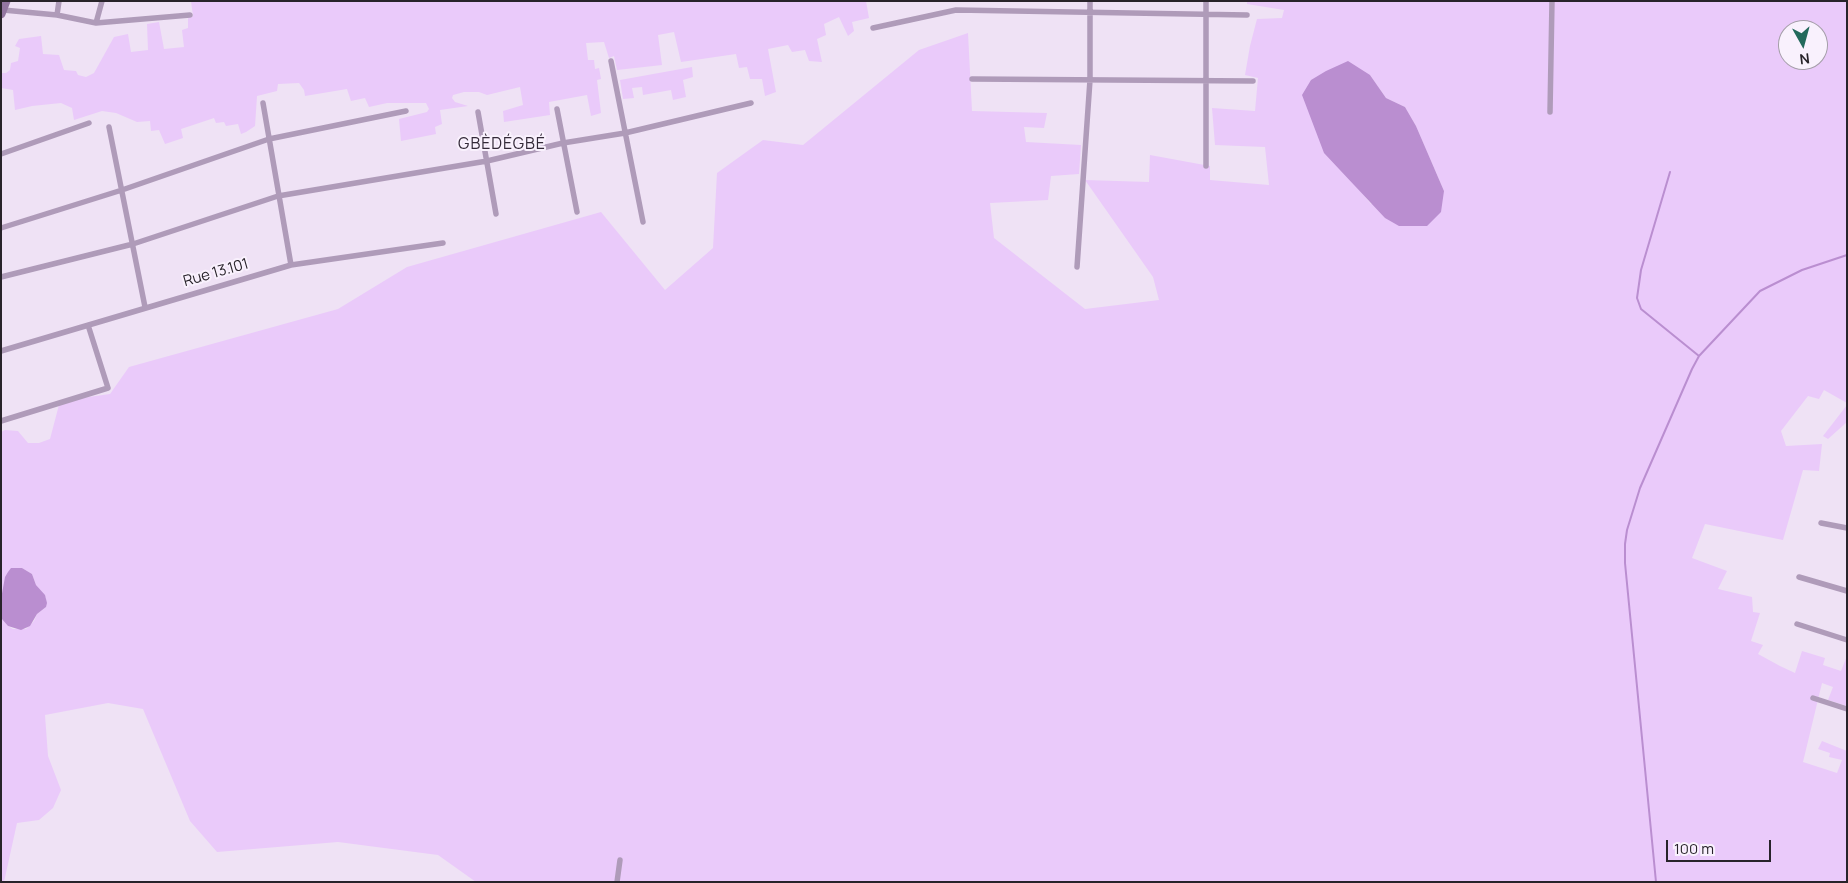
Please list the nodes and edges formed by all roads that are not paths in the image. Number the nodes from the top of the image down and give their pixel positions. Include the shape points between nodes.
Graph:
1 (59, 1) edge
2 (102, 1) edge
3 (1090, 1) edge
4 (1206, 1) edge
5 (1552, 1) edge
6 (3, 8) edge
7 (1090, 12) junction
8 (57, 15) junction
9 (190, 15) dead end
10 (1206, 15) junction
11 (1248, 16) dead end
12 (96, 23) junction
13 (873, 28) dead end
14 (611, 61) dead end
15 (972, 78) dead end
16 (1090, 80) junction
17 (1206, 81) junction
18 (1253, 81) dead end
19 (263, 103) dead end
20 (751, 104) dead end
21 (557, 109) dead end
22 (406, 111) dead end
23 (478, 112) dead end
24 (1550, 112) dead end
25 (89, 123) dead end
26 (110, 127) dead end
27 (625, 133) junction
28 (269, 139) junction
29 (563, 143) junction
30 (1, 154) edge
31 (487, 160) junction
32 (1206, 166) dead end
33 (122, 190) junction
34 (278, 196) junction
35 (577, 212) dead end
36 (496, 214) dead end
37 (643, 222) dead end
38 (1, 228) edge
39 (443, 243) dead end
40 (133, 244) junction
41 (291, 265) junction
42 (1077, 267) dead end
43 (1, 277) edge
44 (145, 307) junction
45 (88, 325) junction
46 (1, 351) edge
47 (1, 421) edge
48 (1821, 523) dead end
49 (1847, 528) edge
50 (1799, 577) dead end
51 (1847, 591) edge
52 (1798, 624) dead end
53 (1847, 640) edge
54 (1813, 698) dead end
55 (1847, 709) edge
56 (620, 860) dead end
57 (617, 882) edge

1 - 8 street
2 - 12 street
3 - 7 street
4 - 10 street
5 - 24 street
6 - 8 street
7 - 10 street
7 - 13 street via 956,10
7 - 16 street
8 - 12 street
9 - 12 street
10 - 11 street
10 - 17 street
14 - 27 street
15 - 16 street
16 - 17 street
16 - 42 street
17 - 18 street
17 - 32 street
19 - 28 street
20 - 27 street
21 - 29 street
22 - 28 street
23 - 31 street
25 - 30 street
26 - 33 street
27 - 29 street
27 - 37 street
28 - 33 street
28 - 34 street
29 - 31 street
29 - 35 street
31 - 34 street
31 - 36 street
33 - 38 street
33 - 40 street
34 - 40 street
34 - 41 street
39 - 41 street, Rue 13.101
40 - 43 street
40 - 44 street
41 - 44 street, Rue 13.101
44 - 45 street, Rue 13.101
45 - 46 street, Rue 13.101
45 - 47 street via 108,388
48 - 49 street
50 - 51 street
52 - 53 street
54 - 55 street
56 - 57 street

